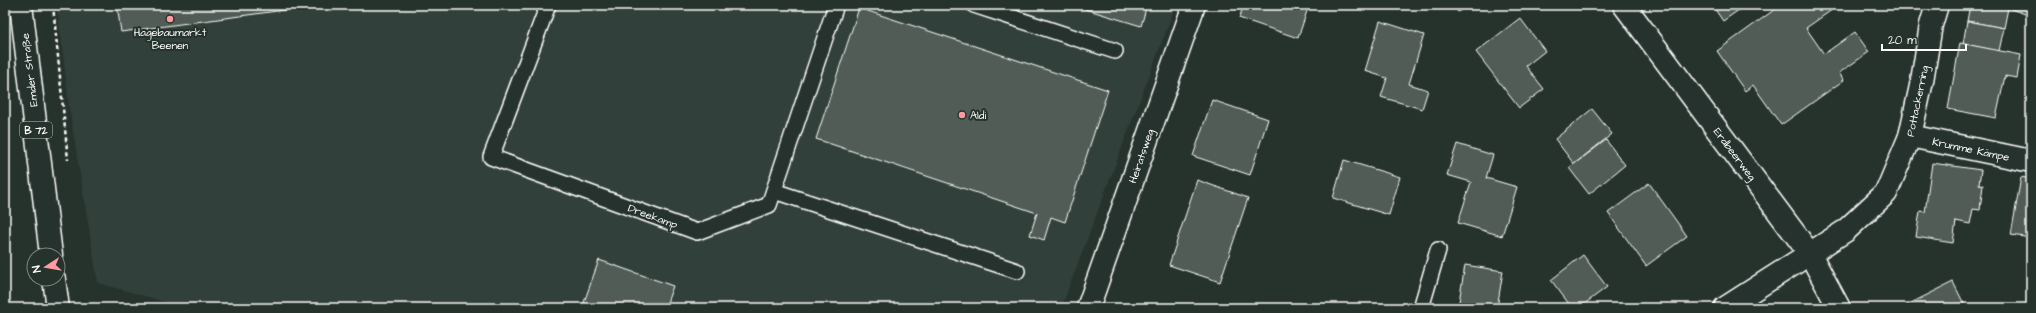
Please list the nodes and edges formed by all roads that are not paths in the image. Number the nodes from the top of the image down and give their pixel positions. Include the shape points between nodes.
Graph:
1 (21, 5) edge
2 (548, 5) edge
3 (836, 5) edge
4 (974, 5) edge
5 (1194, 5) edge
6 (1624, 5) edge
7 (1937, 5) edge
8 (1115, 51) dead end
9 (1910, 136) junction
10 (2031, 161) edge
11 (774, 191) junction
12 (50, 247) edge
13 (1438, 250) dead end
14 (1810, 254) junction
15 (1017, 271) dead end
16 (55, 287) edge
17 (58, 308) edge
18 (1088, 308) edge
19 (1421, 308) edge
20 (1725, 308) edge
21 (1838, 308) edge

1 - 12 street, Emder Straße / B 72
2 - 11 lane, Dreekamp via 491,157 697,232 769,206
3 - 11 lane, Dreekamp
4 - 8 lane
5 - 18 street, Heiratsweg
6 - 14 street, Erdbeerweg
7 - 9 street, Pottackerring via 1931,24
9 - 10 street, Krumme Kämpe
9 - 14 street, Pottackerring via 1886,193 1846,231
11 - 15 lane
13 - 19 lane
14 - 20 street, Pottackerring
14 - 21 street, Erdbeerweg
16 - 17 street

